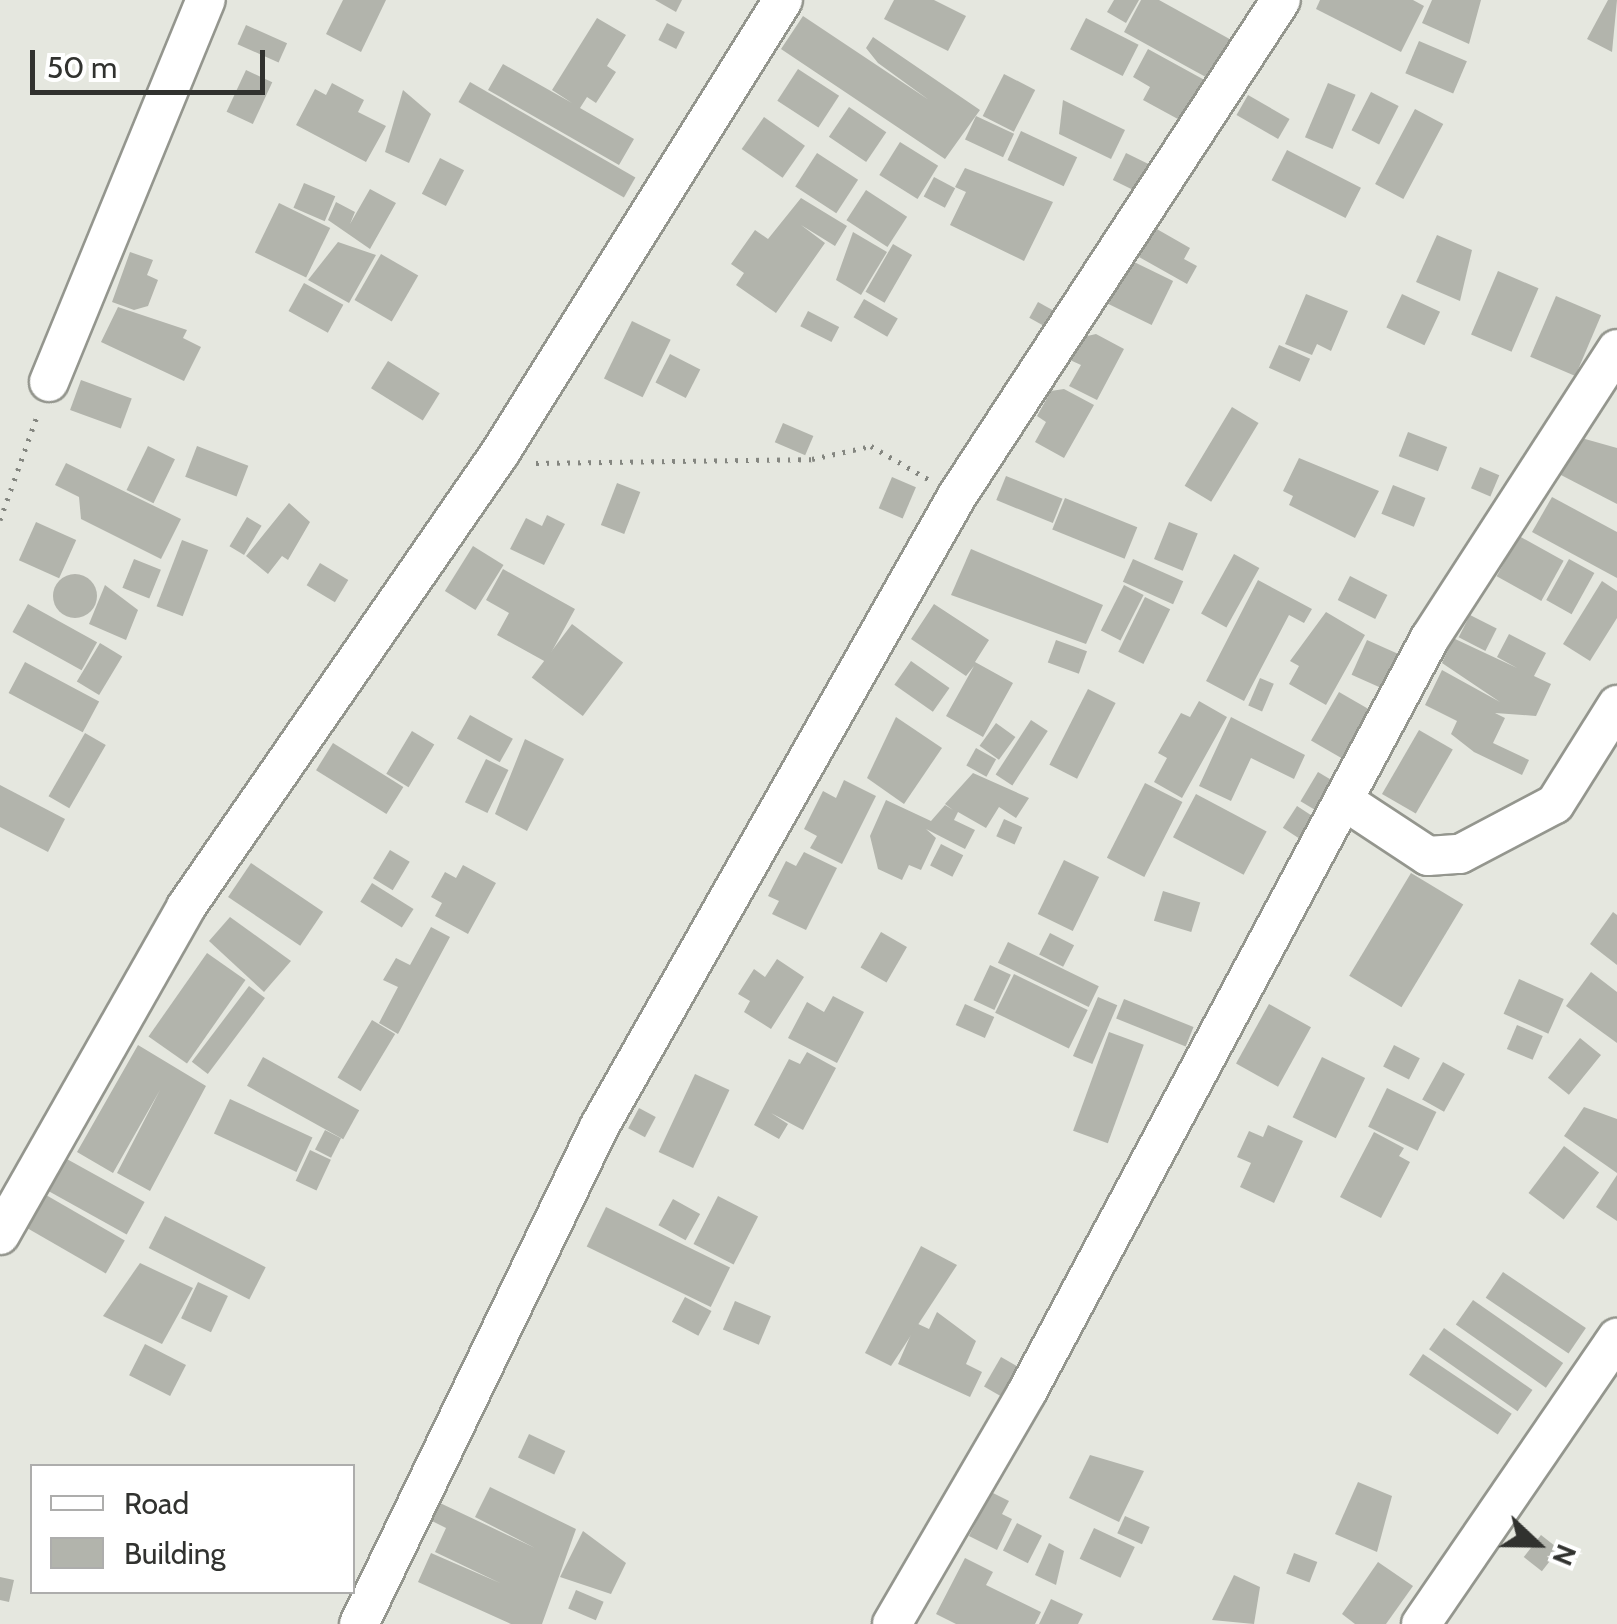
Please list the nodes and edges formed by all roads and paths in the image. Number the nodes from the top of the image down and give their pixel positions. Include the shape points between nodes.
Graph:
1 (206, 0) edge
2 (782, 0) edge
3 (1281, 0) edge
4 (1617, 349) edge
5 (49, 382) joint
6 (500, 453) junction
7 (957, 496) junction
8 (0, 520) edge
9 (1617, 705) edge
10 (1346, 802) junction
11 (0, 1235) edge
12 (1617, 1338) edge
13 (359, 1624) edge
14 (892, 1624) edge
15 (1421, 1624) edge

1 - 5 street
2 - 6 street
3 - 7 street
4 - 10 street via 1430,638
5 - 8 path
6 - 7 path via 560,469 812,459 871,446
6 - 11 street via 186,907
7 - 13 street via 599,1127
9 - 10 street via 1555,804 1460,854 1428,856
10 - 14 street
12 - 15 street

